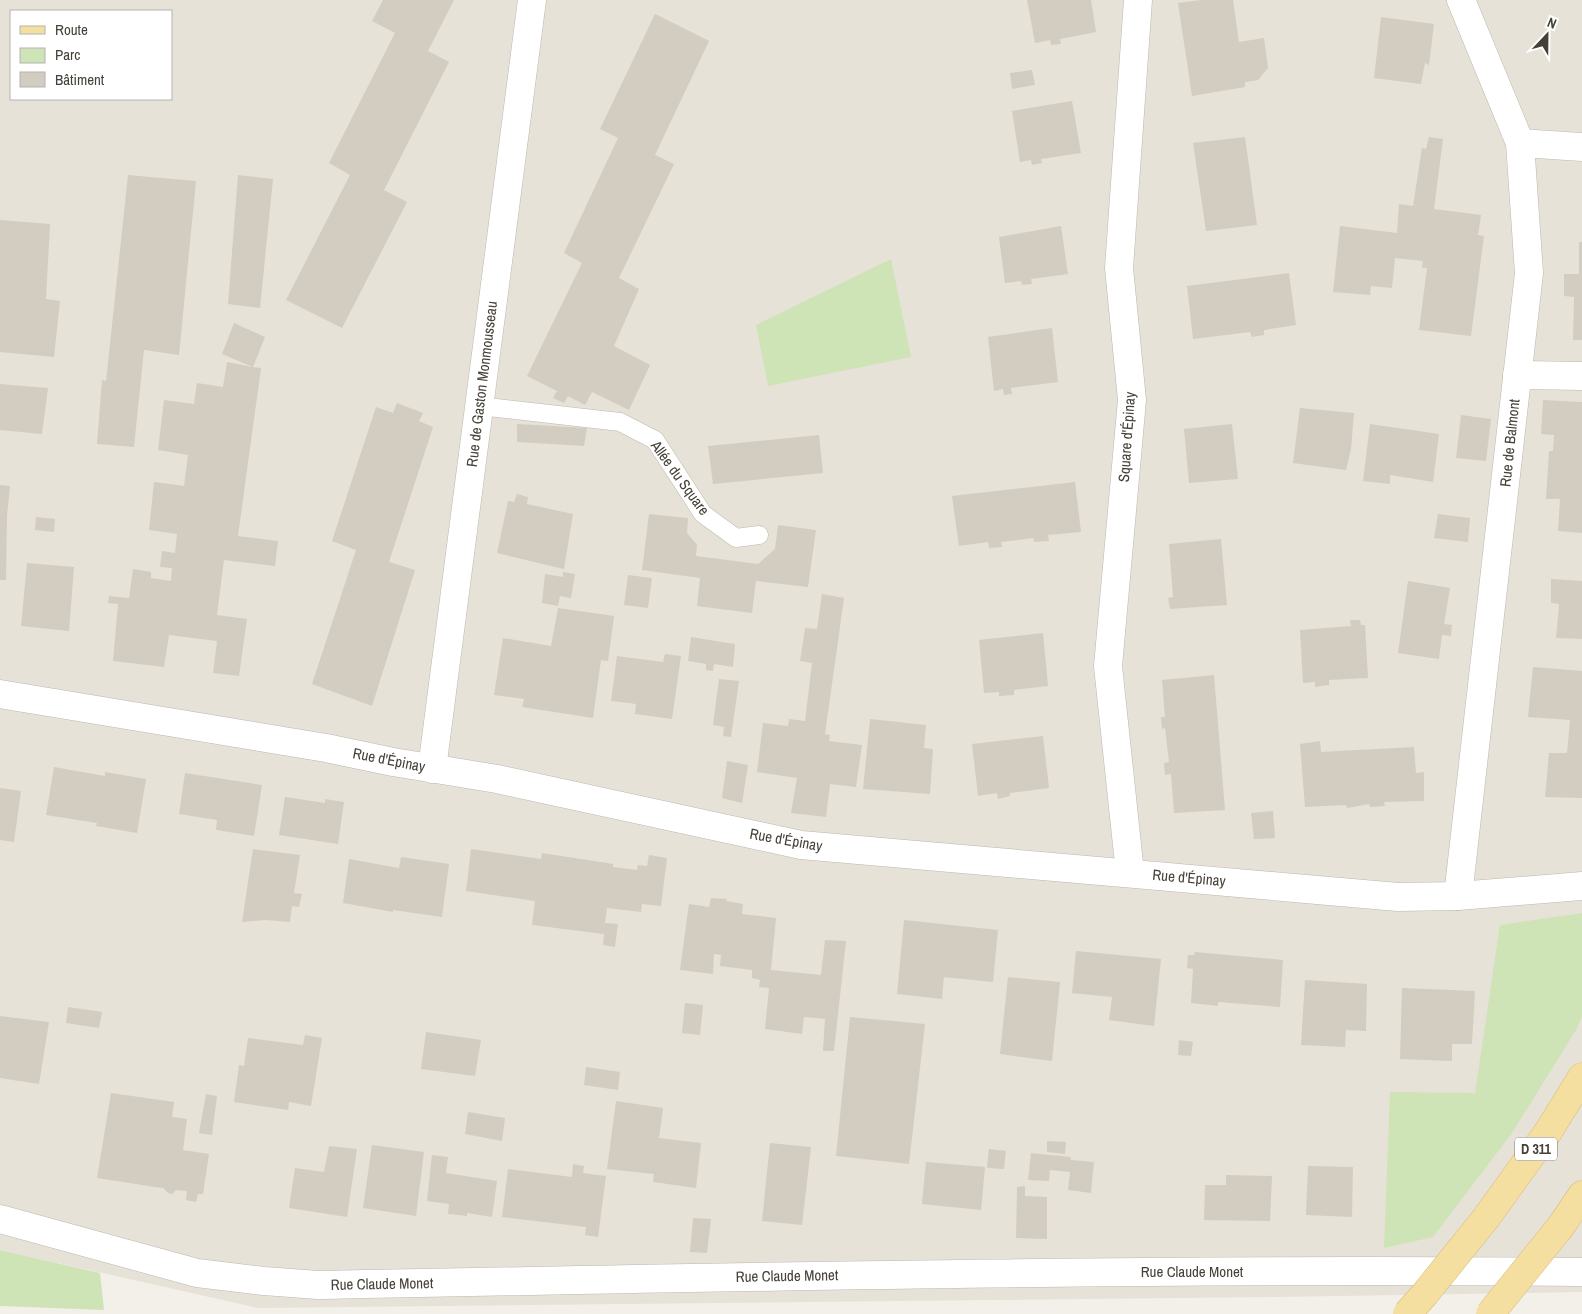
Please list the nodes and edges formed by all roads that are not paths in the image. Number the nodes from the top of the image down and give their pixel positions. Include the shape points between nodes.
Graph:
1 (532, 0) edge
2 (1138, 0) edge
3 (1461, 0) edge
4 (1582, 125) edge
5 (1520, 143) junction
6 (1555, 145) junction
7 (1582, 147) edge
8 (1517, 375) junction
9 (1582, 376) edge
10 (478, 406) junction
11 (759, 534) dead end
12 (0, 694) edge
13 (432, 769) junction
14 (1130, 873) junction
15 (1582, 886) edge
16 (1458, 896) junction
17 (1582, 1077) edge
18 (1582, 1195) edge
19 (0, 1219) edge
20 (1582, 1272) edge
21 (1407, 1314) edge
22 (1490, 1314) edge

1 - 10 street, Rue de Gaston Monmousseau
2 - 14 street, Square d'Épinay via 1119,268 1132,400 1108,666
3 - 5 street, Rue de Balmont
4 - 6 street
5 - 6 street
5 - 8 street, Rue de Balmont via 1529,273
6 - 7 street
8 - 9 street
8 - 16 street, Rue de Balmont
10 - 11 lane, Allée du Square via 620,422 655,440 703,514 736,538
10 - 13 street, Rue de Gaston Monmousseau
12 - 13 street, Rue d'Épinay via 326,748
13 - 14 street, Rue d'Épinay via 507,781 801,845
14 - 16 street, Rue d'Épinay via 1398,897
15 - 16 street, Rue d'Épinay
17 - 21 main road, D 311, bridge via 1548,1132 1486,1218
18 - 22 main road, bridge
19 - 20 street, Rue Claude Monet via 197,1273 318,1285 842,1275 1390,1270

